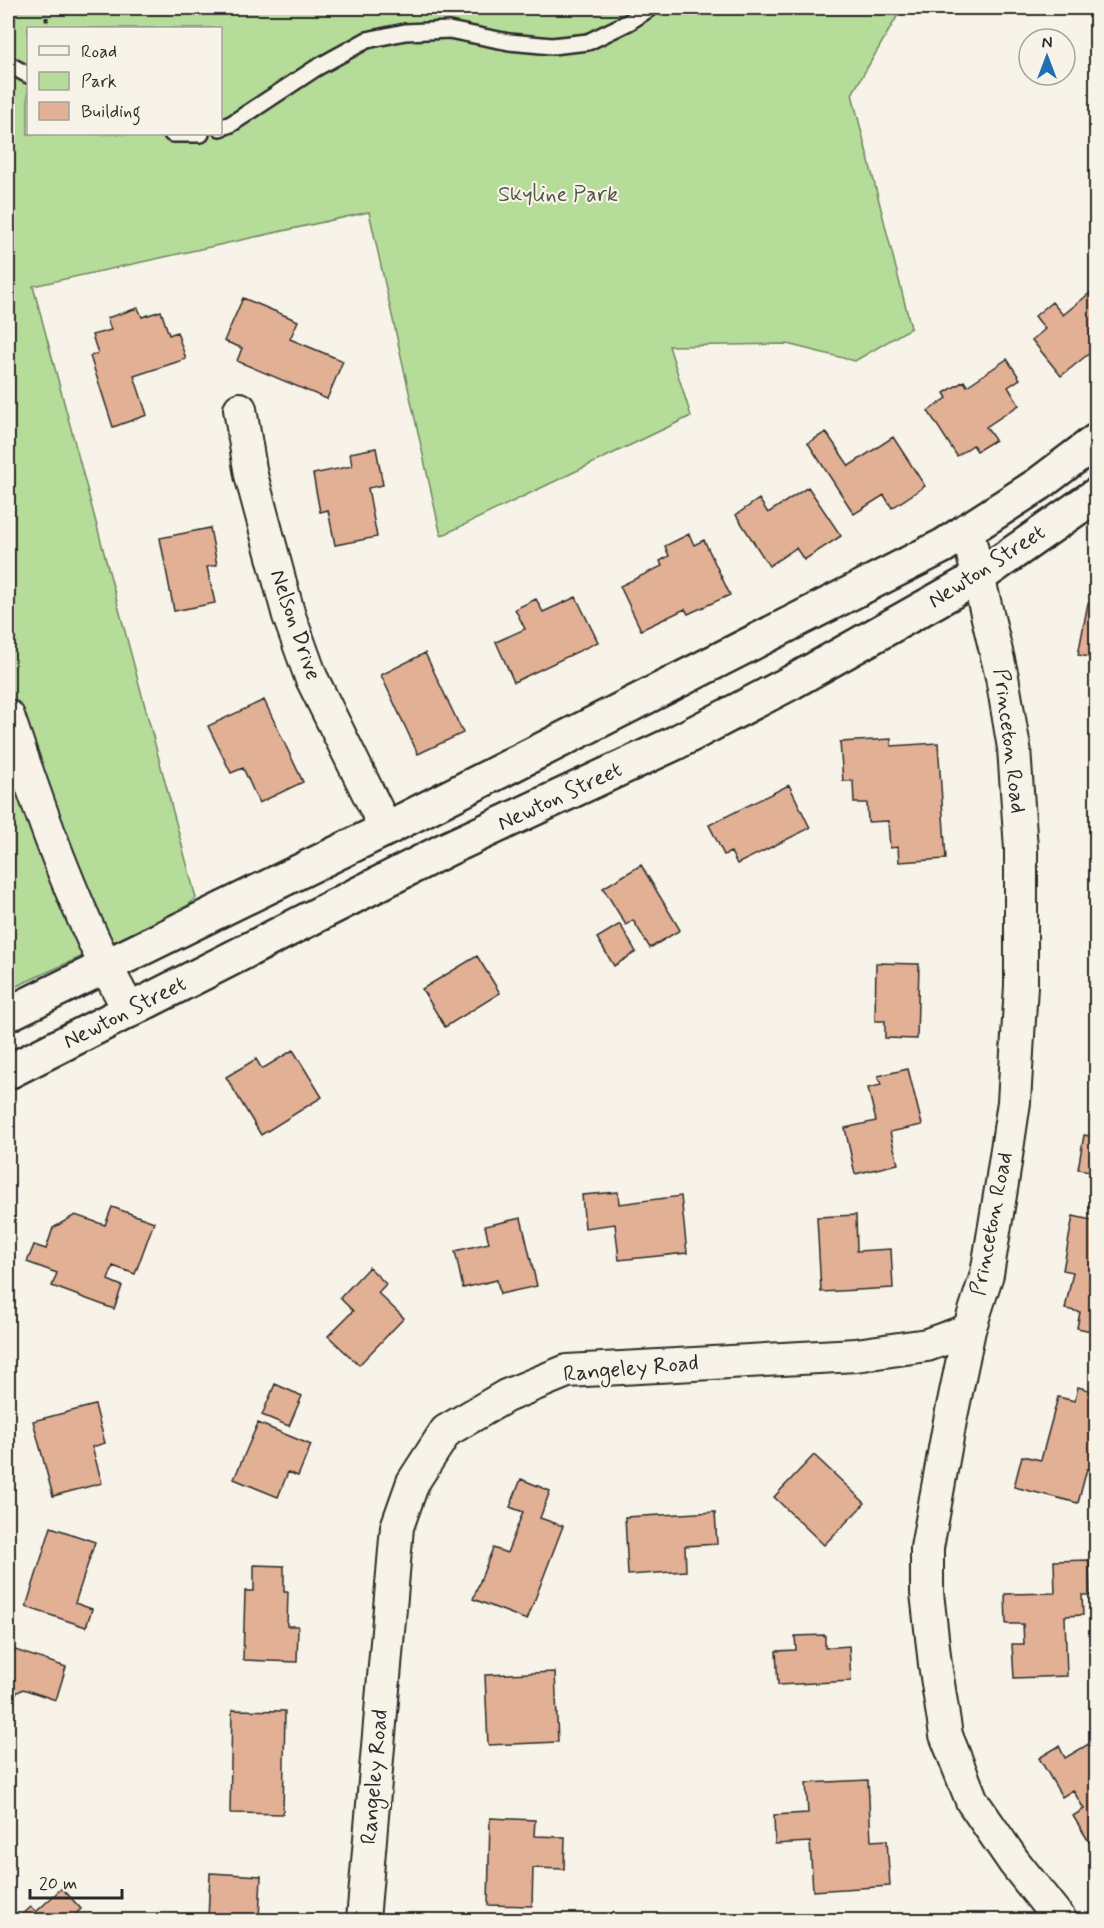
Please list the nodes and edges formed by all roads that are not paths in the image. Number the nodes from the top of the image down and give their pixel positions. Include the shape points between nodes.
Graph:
1 (650, 8) edge
2 (8, 64) edge
3 (27, 74) edge
4 (222, 127) edge
5 (240, 409) dead end
6 (1096, 441) edge
7 (1096, 495) edge
8 (967, 529) junction
9 (980, 576) junction
10 (8, 716) edge
11 (386, 829) junction
12 (104, 966) junction
13 (130, 1011) junction
14 (8, 1014) edge
15 (8, 1072) edge
16 (969, 1330) junction
17 (363, 1920) edge
18 (1060, 1920) edge

1 - 4 lane via 588,42 509,42 449,30 405,32 367,40
2 - 3 lane
5 - 11 street, Nelson Drive via 251,475 288,616 311,677
6 - 8 main road, Newton Street via 1039,484
7 - 9 main road, Newton Street
8 - 9 street, Princeton Road
8 - 11 main road, Newton Street via 943,546
9 - 13 main road, Newton Street via 675,743 447,849
9 - 16 street, Princeton Road via 1014,748 1021,849 1021,986 1014,1102 1002,1183 987,1274
10 - 12 street via 40,814
11 - 12 main road, Newton Street
12 - 13 street
12 - 14 main road, Newton Street
13 - 15 main road, Newton Street
16 - 17 street, Rangeley Road via 927,1345 856,1355 567,1371 506,1396 446,1431 412,1482 398,1527
16 - 18 street, Princeton Road via 927,1548 927,1593 935,1664 946,1735 972,1801

